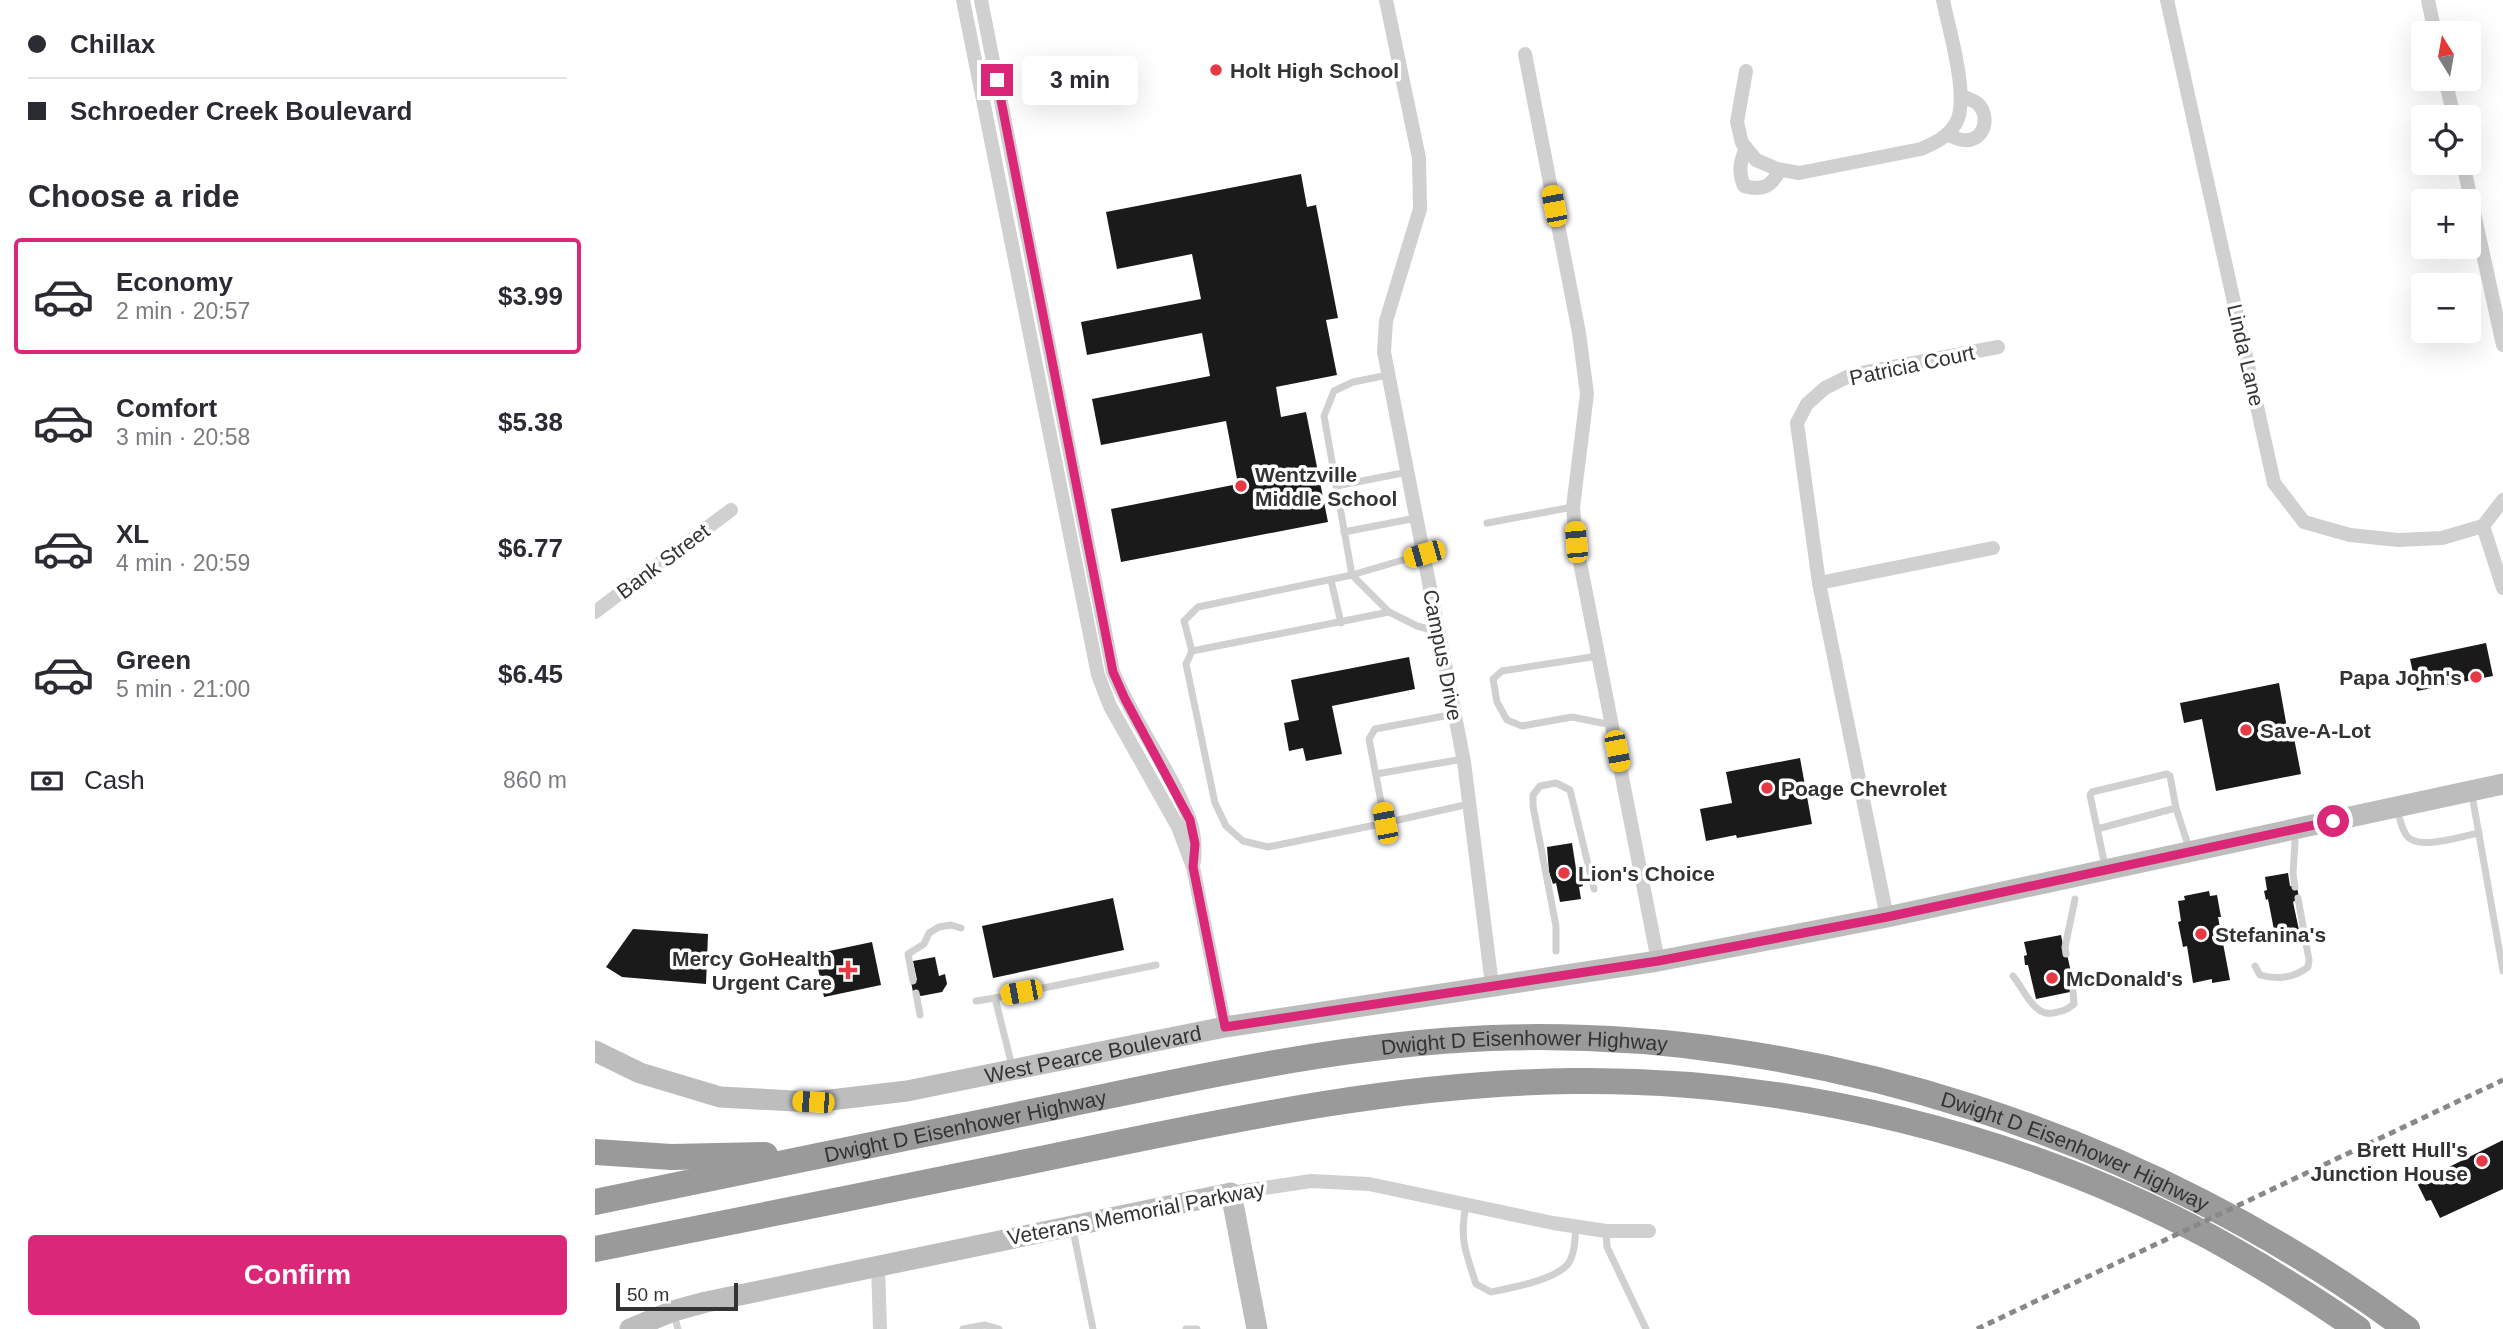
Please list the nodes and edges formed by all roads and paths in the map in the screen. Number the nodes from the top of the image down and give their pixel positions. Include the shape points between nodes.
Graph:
1 (963, 0) edge
2 (981, 0) edge
3 (1386, 0) edge
4 (1943, 0) edge
5 (2167, 0) edge
6 (2428, 0) edge
7 (2432, 21) edge
8 (1525, 54) dead end
9 (1747, 71) dead end
10 (1961, 96) junction
11 (1947, 134) junction
12 (1747, 148) junction
13 (1780, 170) junction
14 (2466, 175) edge
15 (2503, 345) edge
16 (1998, 347) dead end
17 (1389, 375) junction
18 (1408, 472) junction
19 (1336, 486) junction
20 (2503, 500) edge
21 (1573, 507) junction
22 (731, 510) dead end
23 (1416, 518) junction
24 (1487, 523) dead end
25 (2483, 526) junction
26 (1345, 532) junction
27 (1993, 548) dead end
28 (1424, 554) junction
29 (1352, 575) junction
30 (1331, 580) junction
31 (1819, 583) junction
32 (2503, 588) edge
33 (595, 612) edge
34 (1389, 612) junction
35 (1341, 623) junction
36 (1439, 632) junction
37 (1192, 651) junction
38 (1598, 656) junction
39 (1455, 713) junction
40 (1612, 725) junction
41 (1463, 758) junction
42 (1160, 762) junction
43 (1147, 769) junction
44 (1376, 774) junction
45 (2503, 784) edge
46 (2471, 791) junction
47 (1469, 804) junction
48 (2396, 807) junction
49 (2176, 808) junction
50 (1385, 823) junction
51 (2097, 830) junction
52 (2479, 833) junction
53 (2295, 841) dead end
54 (2190, 852) junction
55 (1193, 867) junction
56 (2106, 870) junction
57 (2295, 887) dead end
58 (1594, 889) dead end
59 (2298, 898) dead end
60 (2075, 899) dead end
61 (1887, 917) junction
62 (961, 928) dead end
63 (2501, 942) edge
64 (1556, 951) dead end
65 (2066, 954) dead end
66 (1658, 961) junction
67 (1156, 965) dead end
68 (2255, 966) dead end
69 (2503, 971) edge
70 (2013, 976) dead end
71 (913, 981) dead end
72 (1492, 985) junction
73 (2073, 992) dead end
74 (916, 993) dead end
75 (995, 998) junction
76 (976, 1001) dead end
77 (920, 1015) dead end
78 (1225, 1027) junction
79 (595, 1051) edge
80 (1013, 1070) junction
81 (595, 1152) edge
82 (820, 1155) junction
83 (1231, 1193) junction
84 (595, 1202) edge
85 (1466, 1206) junction
86 (1072, 1226) junction
87 (1576, 1226) junction
88 (1606, 1231) junction
89 (1649, 1231) dead end
90 (595, 1249) edge
91 (878, 1266) junction
92 (675, 1320) edge
93 (630, 1329) edge
94 (880, 1329) edge
95 (963, 1329) edge
96 (999, 1329) edge
97 (1093, 1329) edge
98 (1186, 1329) edge
99 (1197, 1329) edge
100 (1257, 1329) edge
101 (1646, 1329) edge
102 (2358, 1329) edge
103 (2407, 1329) edge

1 - 43 street via 1096,664 1110,706
2 - 42 street via 1113,672
3 - 17 street, Campus Drive via 1419,158 1420,209 1386,321 1384,352
4 - 10 street
5 - 25 street, Linda Lane via 2274,484 2304,522 2350,535 2442,538
6 - 7 street
8 - 21 street via 1587,394
9 - 12 street via 1737,122
10 - 11 street via 1961,109
10 - 11 street via 1985,112 1985,124 1967,141
11 - 13 street via 1921,149 1799,173
12 - 13 street via 1756,160
12 - 13 street via 1739,174 1744,186 1757,189 1770,184
14 - 15 street
16 - 31 street, Patricia Court via 1851,375 1807,404 1797,423
17 - 18 street, Campus Drive
17 - 19 lane via 1334,391 1324,416
18 - 19 lane
18 - 23 street, Campus Drive
19 - 26 lane
20 - 25 street
21 - 24 lane
21 - 38 street
22 - 33 street, Bank Street
23 - 26 lane
23 - 28 street, Campus Drive
25 - 32 street
26 - 29 lane
27 - 31 street
28 - 29 lane
28 - 36 street, Campus Drive
29 - 30 lane
29 - 34 lane
30 - 35 lane
30 - 37 lane via 1198,607 1184,621
31 - 61 street, Patricia Court
34 - 35 lane
34 - 36 lane
35 - 37 lane
36 - 39 street, Campus Drive
37 - 50 lane via 1186,664 1215,803 1226,826 1243,841 1268,847
38 - 40 street
38 - 40 lane via 1501,671 1493,680 1497,702 1507,720 1522,726 1572,717
39 - 41 street, Campus Drive
39 - 44 lane via 1375,729 1369,739
40 - 66 street
41 - 44 lane
41 - 47 street, Campus Drive
42 - 43 street
42 - 55 street via 1190,820
43 - 55 street
44 - 50 lane
45 - 46 main road, West Pearce Boulevard
46 - 48 main road, West Pearce Boulevard
46 - 52 lane
47 - 50 lane
47 - 72 street, Campus Drive
48 - 52 lane via 2414,843
48 - 54 main road, West Pearce Boulevard
49 - 51 lane
49 - 51 lane via 2167,774 2092,792
49 - 54 lane
51 - 56 lane
52 - 63 lane
53 - 57 lane
54 - 56 main road, West Pearce Boulevard
55 - 78 street
56 - 61 main road, West Pearce Boulevard
58 - 64 lane via 1570,790 1556,783 1540,786 1532,806 1556,926
59 - 68 lane via 2308,967 2299,974 2272,979 2260,975
60 - 65 lane
61 - 66 main road, West Pearce Boulevard
62 - 71 lane via 939,927 908,954
63 - 69 lane
66 - 72 main road, West Pearce Boulevard
67 - 75 lane
70 - 73 lane via 2039,1011 2047,1014 2067,1010 2074,1004
72 - 78 main road, West Pearce Boulevard
74 - 77 lane
75 - 76 lane
75 - 80 lane
78 - 80 main road, West Pearce Boulevard
79 - 80 main road, West Pearce Boulevard via 640,1073 720,1097 813,1102 907,1091
81 - 82 highway via 671,1157
82 - 84 highway, Dwight D Eisenhower Highway
82 - 103 highway, Dwight D Eisenhower Highway via 1250,1067 1376,1047 1541,1038 1730,1052 1846,1074 1961,1105 2074,1144 2205,1203 2337,1280
83 - 85 street, Veterans Memorial Parkway via 1311,1181 1369,1184
83 - 86 main road, Veterans Memorial Parkway
83 - 100 main road
85 - 87 street, Veterans Memorial Parkway
85 - 87 lane via 1462,1241 1476,1284 1491,1292 1546,1278 1567,1265
86 - 91 main road, Veterans Memorial Parkway
86 - 97 lane
87 - 88 street, Veterans Memorial Parkway
88 - 89 street, Veterans Memorial Parkway
88 - 101 lane via 1607,1247
90 - 102 highway, Dwight D Eisenhower Highway via 1308,1106 1455,1087 1635,1082 1812,1101 1926,1128 2044,1164 2208,1236
91 - 92 main road, Veterans Memorial Parkway
91 - 94 street
92 - 93 main road, Veterans Memorial Parkway
95 - 96 lane via 985,1325
98 - 99 lane

